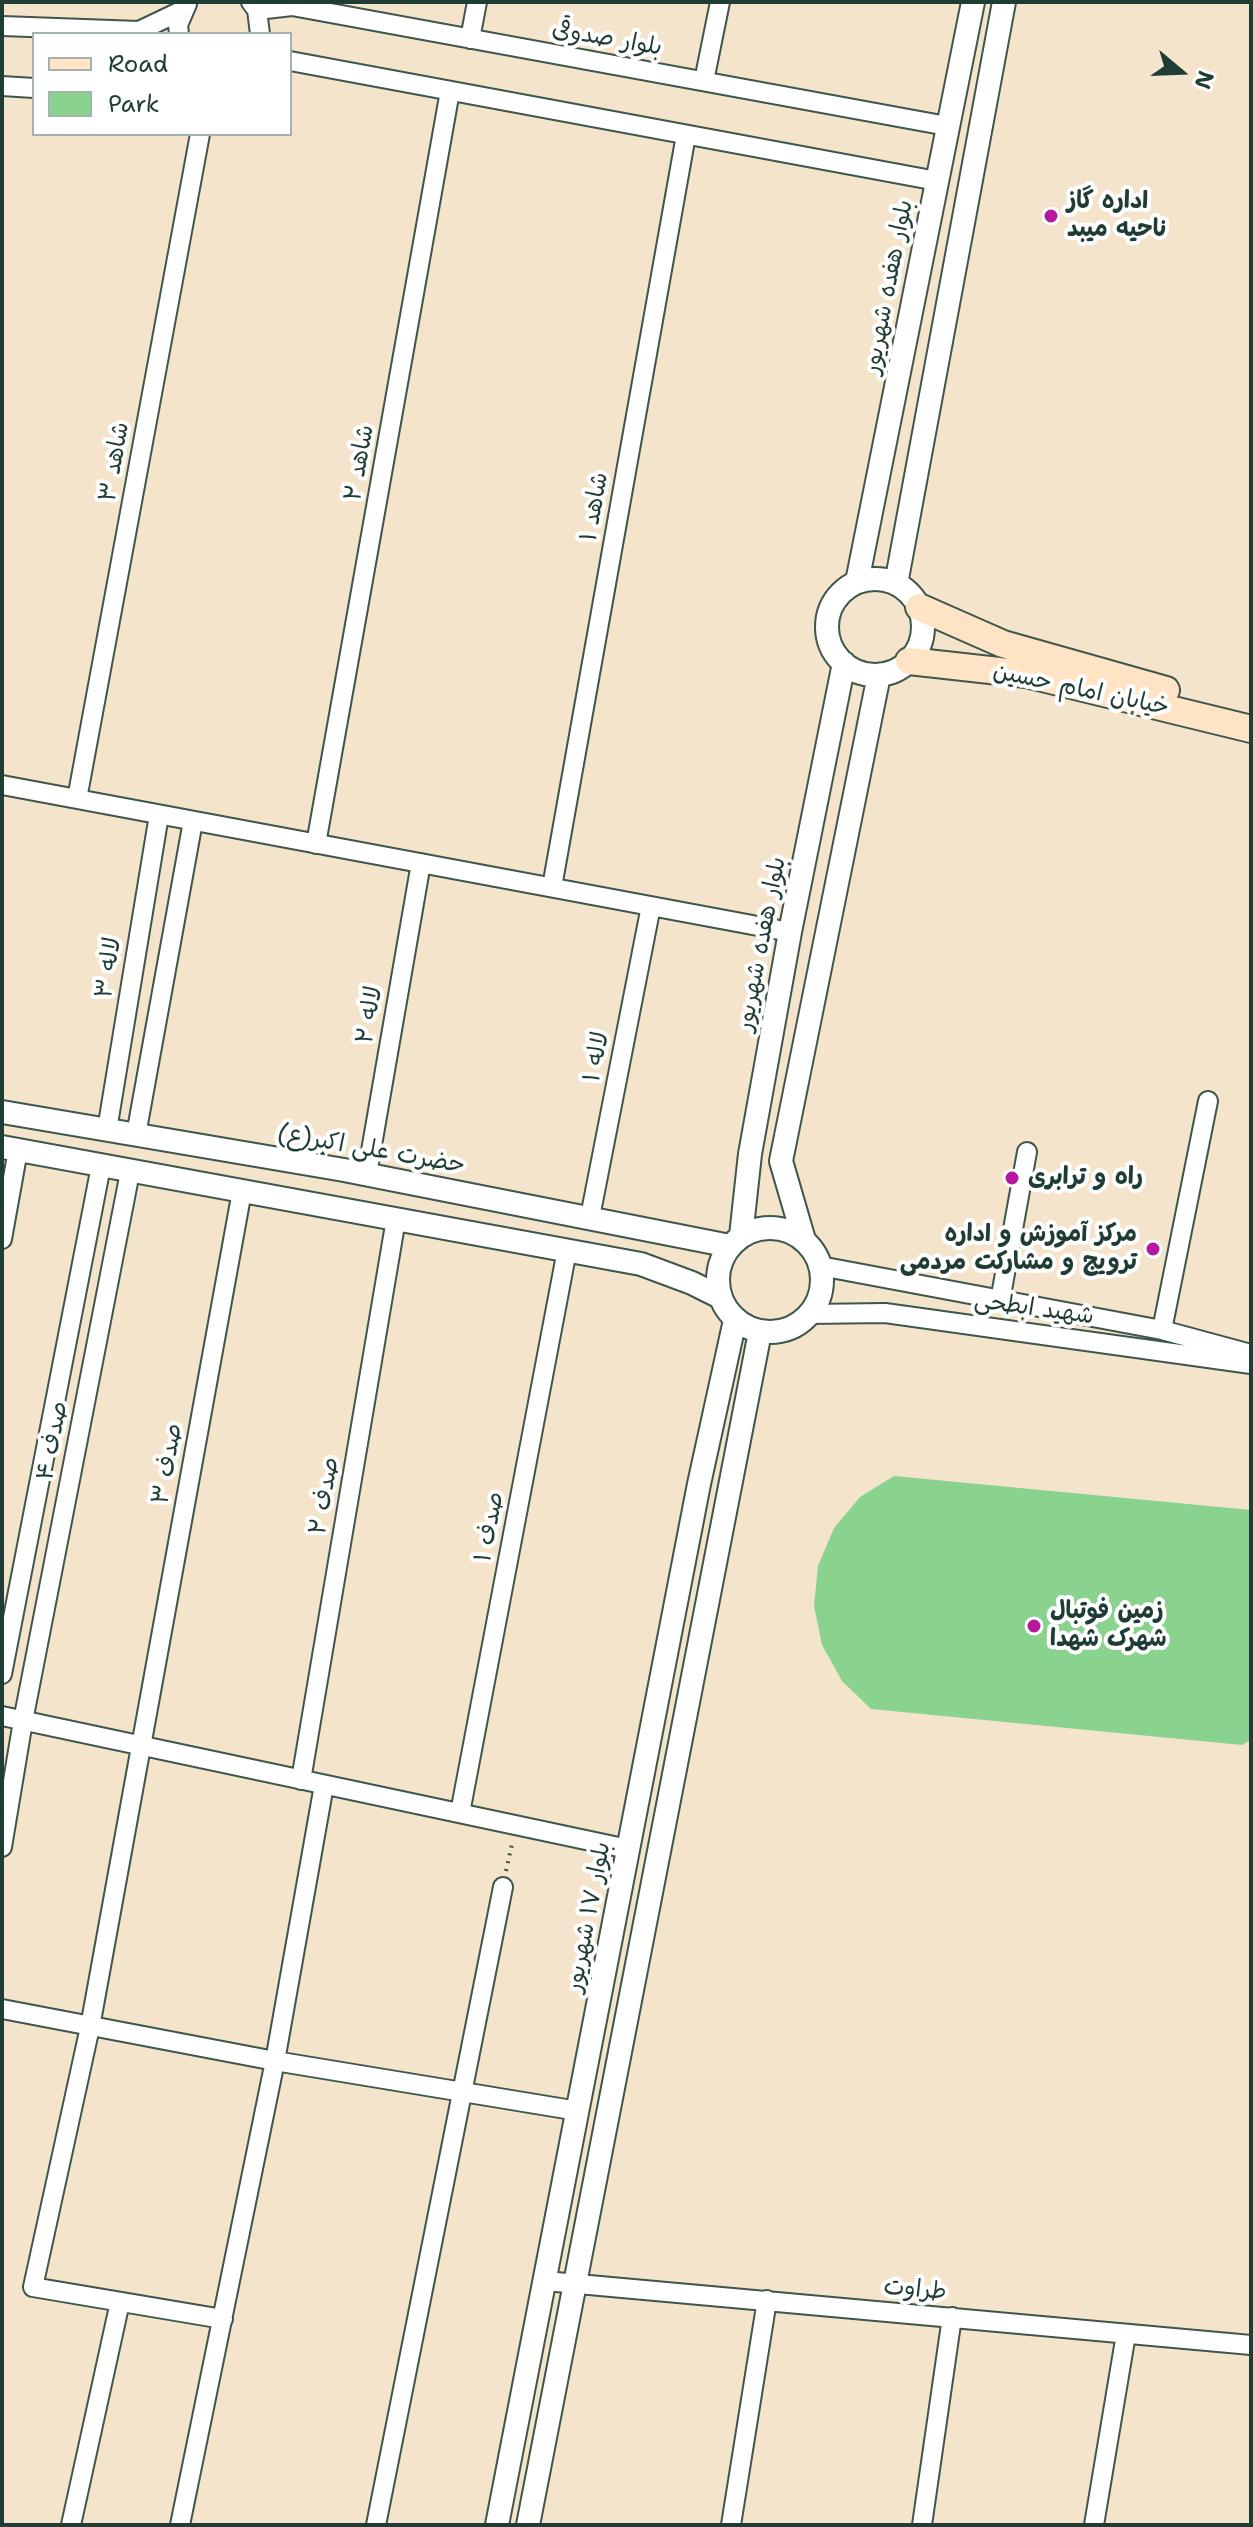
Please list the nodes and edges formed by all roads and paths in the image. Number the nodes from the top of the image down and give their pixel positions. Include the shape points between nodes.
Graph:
1 (477, 2) edge
2 (720, 2) edge
3 (973, 2) edge
4 (1004, 2) edge
5 (186, 6) edge
6 (254, 6) edge
7 (2, 26) edge
8 (179, 32) edge
9 (260, 32) edge
10 (470, 39) junction
11 (292, 61) edge
12 (704, 81) junction
13 (2, 86) edge
14 (32, 88) edge
15 (450, 91) junction
16 (947, 126) junction
17 (686, 135) junction
18 (200, 136) edge
19 (937, 181) junction
20 (857, 582) junction
21 (896, 584) junction
22 (919, 607) junction
23 (909, 661) junction
24 (844, 663) junction
25 (879, 675) junction
26 (1251, 711) edge
27 (1251, 729) edge
28 (2, 785) edge
29 (77, 799) junction
30 (159, 815) junction
31 (193, 821) junction
32 (316, 844) junction
33 (421, 863) junction
34 (552, 887) junction
35 (651, 906) junction
36 (790, 932) junction
37 (1208, 1101) dead end
38 (2, 1112) edge
39 (107, 1130) junction
40 (136, 1135) junction
41 (10, 1148) edge
42 (1027, 1152) dead end
43 (101, 1166) junction
44 (130, 1172) junction
45 (367, 1174) junction
46 (242, 1191) junction
47 (530, 1205) junction
48 (590, 1217) junction
49 (396, 1219) junction
50 (2, 1239) edge
51 (804, 1240) junction
52 (736, 1241) junction
53 (524, 1242) junction
54 (567, 1250) junction
55 (820, 1266) junction
56 (720, 1297) junction
57 (1000, 1301) junction
58 (809, 1314) junction
59 (735, 1320) junction
60 (1162, 1330) junction
61 (760, 1332) junction
62 (1251, 1354) edge
63 (1251, 1364) edge
64 (2, 1674) edge
65 (2, 1716) edge
66 (23, 1721) junction
67 (143, 1746) junction
68 (301, 1780) junction
69 (324, 1785) junction
70 (460, 1813) junction
71 (515, 1826) junction
72 (2, 1847) edge
73 (628, 1849) junction
74 (503, 1887) joint
75 (2, 2009) edge
76 (90, 2027) junction
77 (275, 2061) junction
78 (460, 2092) junction
79 (578, 2111) junction
80 (545, 2281) junction
81 (575, 2282) junction
82 (767, 2300) junction
83 (120, 2302) junction
84 (952, 2317) junction
85 (223, 2319) junction
86 (1126, 2334) junction
87 (1251, 2345) edge
88 (71, 2525) edge
89 (180, 2525) edge
90 (376, 2525) edge
91 (497, 2525) edge
92 (528, 2525) edge
93 (731, 2525) edge
94 (922, 2525) edge
95 (1094, 2525) edge

1 - 10 street
2 - 12 street
3 - 16 street, بلوار هفده شهریور
4 - 21 street
5 - 7 street via 139,31
5 - 8 street
6 - 9 street
6 - 10 street, بلوار صدوقی via 292,6
10 - 12 street, بلوار صدوقی
11 - 15 street
12 - 16 street, بلوار صدوقی
13 - 14 street
15 - 17 street
15 - 32 street, شاهد ۲
16 - 19 street, بلوار هفده شهریور
17 - 19 street
17 - 34 street, شاهد ۱
18 - 29 street, شاهد ۳
19 - 20 street, بلوار هفده شهریور
20 - 21 street via 881,579
20 - 24 street via 841,593 828,619 829,639
21 - 22 street
22 - 23 street via 923,632
22 - 26 main road, خیابان امام حسین via 1003,644
23 - 25 street
23 - 27 main road, خیابان امام حسین via 1026,674
24 - 25 street
24 - 36 street, بلوار هفده شهریور
25 - 51 street via 781,1161
28 - 29 street
29 - 30 street
30 - 31 street
30 - 39 street, لاله ۳
31 - 32 street
31 - 40 street
32 - 33 street
33 - 34 street
33 - 45 street, لاله ۲
34 - 35 street
35 - 36 street
35 - 48 street, لاله ۱
36 - 52 street, بلوار هفده شهریور
37 - 60 street
38 - 39 street, حضرت علی اکبر(ع)
39 - 40 street, حضرت علی اکبر(ع)
39 - 43 street
40 - 44 street
40 - 45 street, حضرت علی اکبر(ع)
41 - 43 street
41 - 50 street
42 - 57 street
43 - 44 street
43 - 64 street, صدف ۴
44 - 46 street
44 - 66 street, صدف ۴
45 - 47 street, حضرت علی اکبر(ع)
46 - 49 street
46 - 67 street, صدف ۳
47 - 48 street, حضرت علی اکبر(ع)
47 - 53 street
48 - 52 street, حضرت علی اکبر(ع)
49 - 53 street
49 - 68 street, صدف ۲
51 - 52 street via 785,1229 762,1228
51 - 55 street
52 - 56 street via 718,1270
53 - 54 street
54 - 56 street via 641,1264
54 - 70 street, صدف ۱
55 - 57 street, شهید ابطحی
55 - 58 street via 821,1290
56 - 59 street
57 - 60 street, شهید ابطحی
58 - 61 street via 787,1330
58 - 63 street, شهید ابطحی via 885,1313
59 - 61 street
59 - 73 street, بلوار ۱۷ شهریور
60 - 62 street, شهید ابطحی
61 - 81 street
65 - 66 street
66 - 67 street
66 - 72 street, صدف ۴
67 - 68 street
67 - 76 street, صدف ۳
68 - 69 street
69 - 70 street
69 - 77 street
70 - 71 street
71 - 73 street
71 - 74 path
73 - 79 street, بلوار ۱۷ شهریور
74 - 78 street
75 - 76 street
76 - 77 street
76 - 83 street, صدف ۳ via 33,2287
77 - 78 street
77 - 85 street
78 - 79 street
78 - 90 street
79 - 80 street, بلوار ۱۷ شهریور
80 - 81 street, طراوت
80 - 91 street, بلوار ۱۷ شهریور
81 - 82 street, طراوت
81 - 92 street
82 - 84 street, طراوت
82 - 93 street
83 - 85 street
83 - 88 street
84 - 86 street, طراوت
84 - 94 street
85 - 89 street
86 - 87 street, طراوت
86 - 95 street

